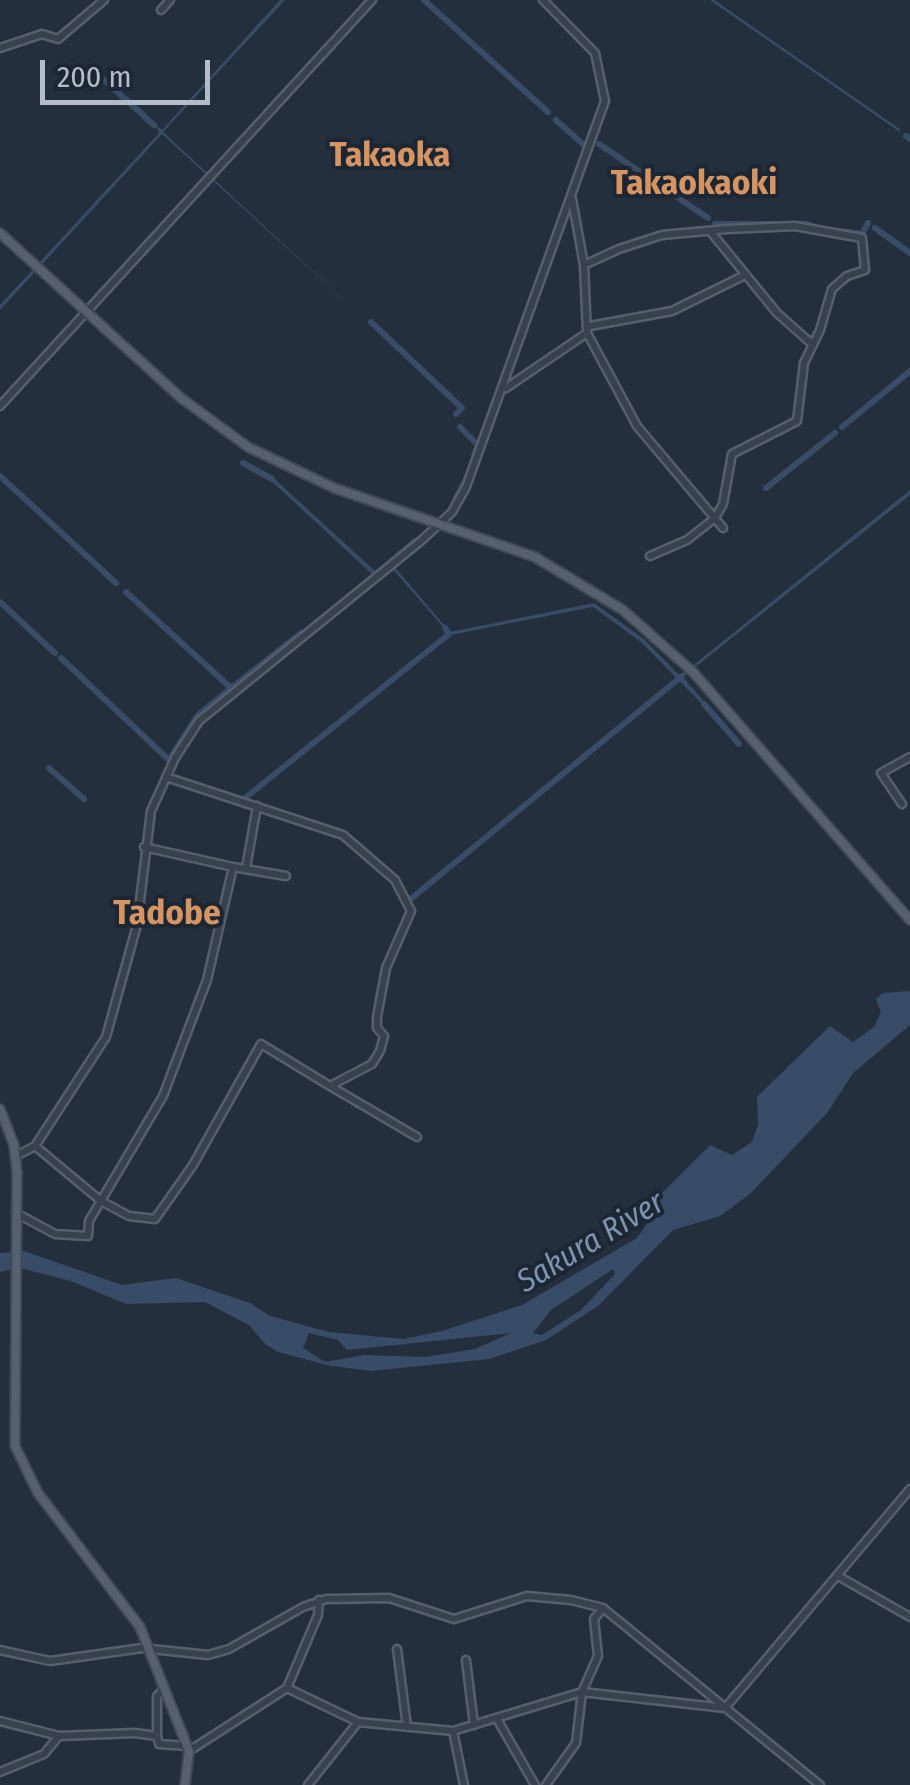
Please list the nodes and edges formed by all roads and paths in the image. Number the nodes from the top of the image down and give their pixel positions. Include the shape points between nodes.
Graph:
1 (104, 0) edge
2 (372, 0) edge
3 (543, 0) edge
4 (0, 48) edge
5 (572, 198) junction
6 (709, 230) junction
7 (0, 233) edge
8 (584, 265) junction
9 (743, 276) junction
10 (85, 312) junction
11 (588, 330) junction
12 (813, 344) junction
13 (504, 390) junction
14 (0, 406) edge
15 (714, 518) junction
16 (441, 523) junction
17 (723, 528) dead end
18 (650, 556) dead end
19 (910, 757) edge
20 (166, 776) junction
21 (902, 804) dead end
22 (257, 806) junction
23 (144, 847) junction
24 (233, 867) junction
25 (246, 868) junction
26 (286, 876) dead end
27 (910, 920) edge
28 (330, 1086) junction
29 (0, 1109) edge
30 (417, 1138) dead end
31 (34, 1146) junction
32 (16, 1156) junction
33 (101, 1201) junction
34 (16, 1216) junction
35 (910, 1489) edge
36 (838, 1576) junction
37 (319, 1600) junction
38 (603, 1608) junction
39 (910, 1617) edge
40 (148, 1648) junction
41 (396, 1648) dead end
42 (0, 1650) edge
43 (466, 1660) dead end
44 (287, 1688) junction
45 (164, 1689) junction
46 (582, 1692) junction
47 (725, 1708) junction
48 (497, 1719) junction
49 (0, 1721) edge
50 (358, 1722) junction
51 (474, 1726) junction
52 (407, 1727) junction
53 (453, 1731) junction
54 (59, 1736) junction
55 (157, 1736) junction
56 (188, 1749) junction
57 (0, 1772) edge
58 (802, 1774) junction
59 (186, 1785) edge
60 (308, 1785) edge
61 (464, 1785) edge
62 (535, 1785) edge
63 (546, 1785) edge
64 (794, 1785) edge
65 (820, 1785) edge

1 - 4 street via 58,39 42,34
2 - 10 street
3 - 5 street via 586,41 602,72 605,101
5 - 8 street
5 - 13 street
6 - 8 street via 662,235
6 - 9 street
6 - 12 street via 795,226 862,238 864,270 832,289
7 - 10 main road
8 - 11 street
9 - 11 street via 672,310
9 - 12 street
10 - 14 street
10 - 16 main road via 248,447 334,488
11 - 13 street
11 - 15 street via 637,426
12 - 15 street via 800,379 797,421 732,454
13 - 16 street via 466,487
15 - 17 street
15 - 18 street via 687,540
16 - 20 street via 208,712
16 - 27 main road via 535,557 624,610 692,672
19 - 21 street via 881,773
20 - 22 street
20 - 23 street
22 - 25 street
22 - 28 street via 342,835 394,880 411,910 386,968 377,1017 384,1036 380,1051 372,1064
23 - 24 street
23 - 31 street via 138,925 113,1019 98,1053
24 - 25 street
24 - 33 street via 208,980 163,1096
25 - 26 street
28 - 30 street
28 - 33 street via 261,1044 193,1166 155,1219 129,1216
29 - 32 main road
31 - 32 street
31 - 33 street
32 - 34 main road
33 - 34 street via 88,1236 55,1234
34 - 40 main road via 14,1436 28,1477 133,1614
35 - 36 street
36 - 39 street
36 - 47 street
37 - 38 street via 389,1598 454,1619 538,1595
37 - 40 street via 217,1654
37 - 44 street
38 - 46 street via 594,1620 595,1669
38 - 47 street
40 - 42 street via 58,1662
40 - 45 main road
41 - 52 street
43 - 51 street
44 - 50 street
44 - 56 street
45 - 55 street via 157,1696
45 - 56 main road
46 - 47 street
46 - 48 street
46 - 63 street via 576,1742
47 - 58 street
48 - 51 street
48 - 62 street
49 - 54 street
50 - 52 street
50 - 60 street
51 - 53 street
52 - 53 street
53 - 61 street
54 - 55 street
54 - 57 street via 44,1754
55 - 56 street via 159,1744
56 - 59 main road
58 - 64 street
58 - 65 street

